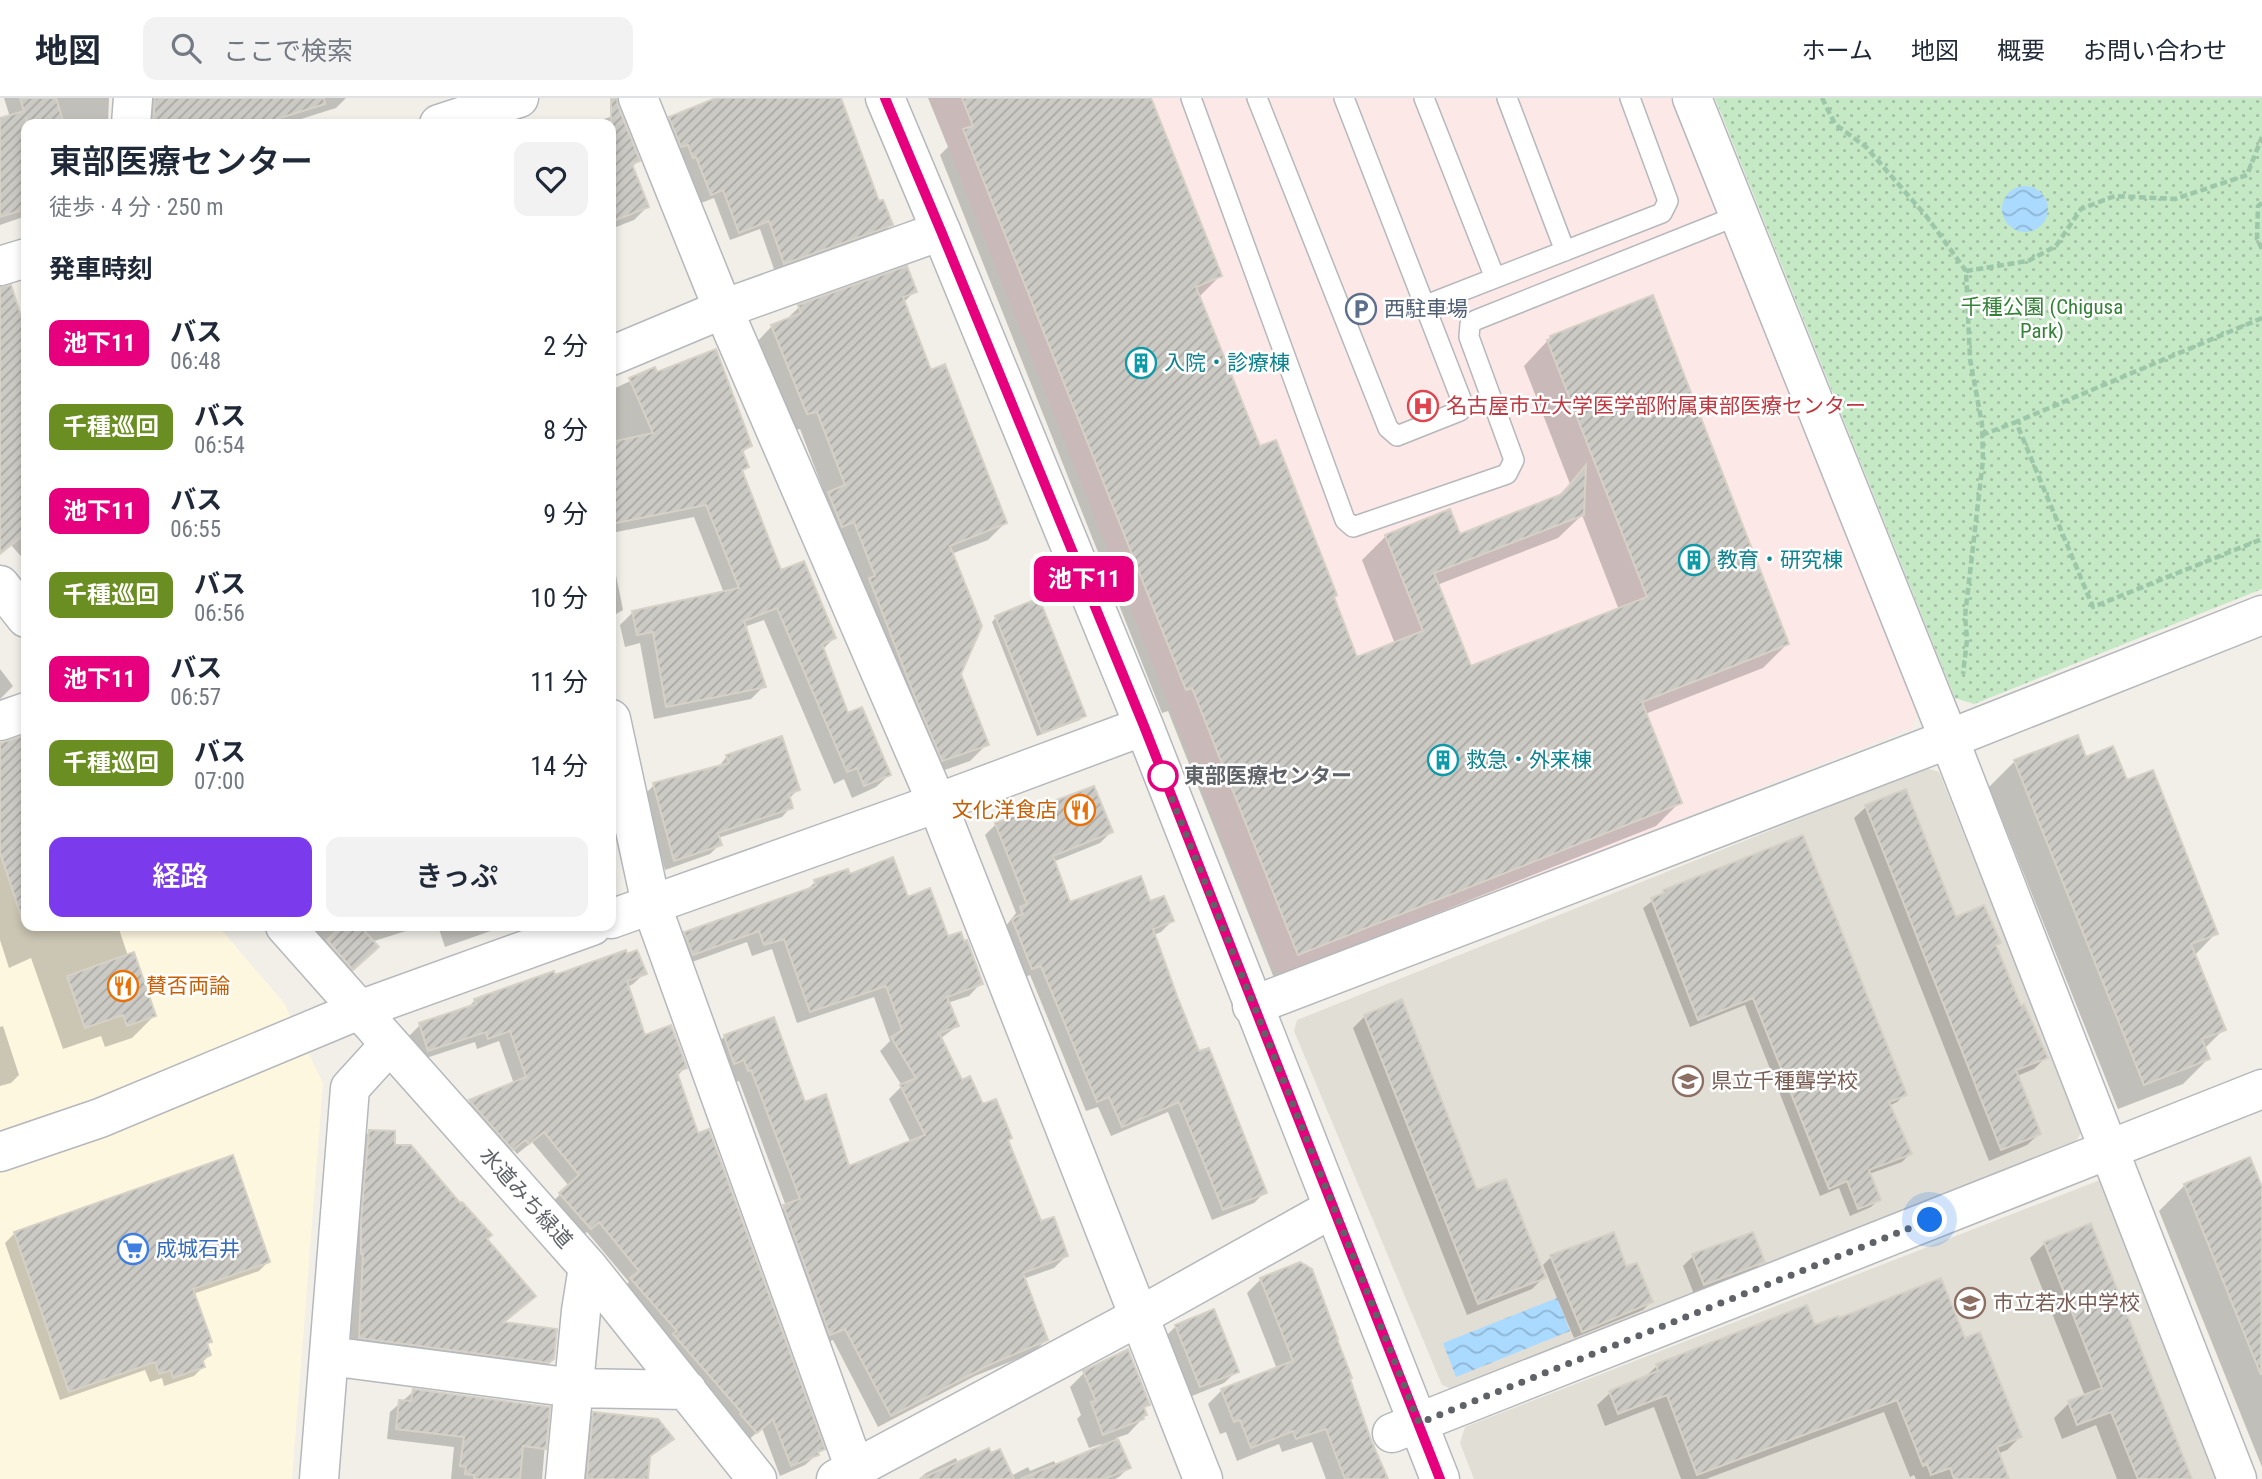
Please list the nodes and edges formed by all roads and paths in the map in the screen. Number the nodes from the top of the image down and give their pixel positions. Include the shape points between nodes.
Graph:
1 (133, 98) edge
2 (519, 98) edge
3 (638, 98) edge
4 (885, 98) edge
5 (1191, 98) edge
6 (1257, 98) edge
7 (1344, 98) edge
8 (1424, 98) edge
9 (1507, 98) edge
10 (1630, 98) edge
11 (1692, 98) edge
12 (1822, 98) edge
13 (446, 117) edge
14 (131, 119) edge
15 (2262, 137) edge
16 (2262, 203) edge
17 (1739, 215) junction
18 (941, 231) junction
19 (2262, 249) edge
20 (1565, 251) junction
21 (21, 260) edge
22 (0, 267) edge
23 (1966, 271) junction
24 (1495, 278) junction
25 (1426, 305) junction
26 (723, 309) junction
27 (2262, 319) edge
28 (616, 354) edge
29 (2016, 422) junction
30 (1982, 435) junction
31 (2262, 539) edge
32 (0, 585) edge
33 (21, 612) edge
34 (2262, 615) edge
35 (1963, 678) dead end
36 (21, 714) edge
37 (0, 721) edge
38 (1144, 726) junction
39 (1949, 739) junction
40 (617, 777) edge
41 (937, 803) junction
42 (651, 904) junction
43 (616, 917) edge
44 (289, 931) edge
45 (578, 931) edge
46 (1252, 1006) junction
47 (359, 1010) junction
48 (390, 1044) junction
49 (2262, 1090) edge
50 (2108, 1149) junction
51 (0, 1152) edge
52 (1333, 1208) junction
53 (588, 1267) junction
54 (1138, 1317) junction
55 (329, 1356) junction
56 (574, 1388) junction
57 (687, 1390) junction
58 (1406, 1428) junction
59 (846, 1474) edge
60 (319, 1479) edge
61 (565, 1479) edge
62 (757, 1479) edge
63 (1203, 1479) edge
64 (1440, 1479) edge
65 (2237, 1479) edge

1 - 14 street
2 - 13 street
3 - 26 street
4 - 18 street
5 - 17 lane via 1345,520 1353,527 1507,474 1514,460 1469,337 1470,324
6 - 25 lane via 1388,428 1397,436 1460,411 1463,404
7 - 25 lane
8 - 24 lane
9 - 20 lane
10 - 20 lane via 1668,201 1662,213
11 - 17 street
12 - 23 path via 1835,124 1866,147 1927,217
15 - 23 path via 2247,175 2175,199 2115,196 2081,209 2056,246 2028,261
16 - 19 path via 2256,239
17 - 39 street
18 - 26 street
18 - 38 street
20 - 24 lane
21 - 22 street
23 - 30 path via 1970,359
24 - 25 lane
26 - 28 street
26 - 41 street
27 - 29 path
29 - 30 path
29 - 31 path via 2092,607
30 - 35 path
32 - 33 street
34 - 39 street
36 - 37 street
38 - 41 street
38 - 46 street
39 - 46 street
39 - 50 street
40 - 42 street
41 - 42 street
41 - 54 street
42 - 43 street
42 - 59 street
44 - 47 street, 水道みち緑道
45 - 47 street
46 - 52 street
47 - 48 street, 水道みち緑道
47 - 51 street via 100,1118
48 - 53 street, 水道みち緑道
48 - 55 street via 351,1088
49 - 50 street
50 - 58 street
50 - 65 street
52 - 54 street
52 - 58 street
53 - 56 street
53 - 57 street, 水道みち緑道
54 - 59 street
54 - 63 street
55 - 56 street
55 - 60 street
56 - 57 street
56 - 61 street
57 - 62 street, 水道みち緑道
58 - 64 street

